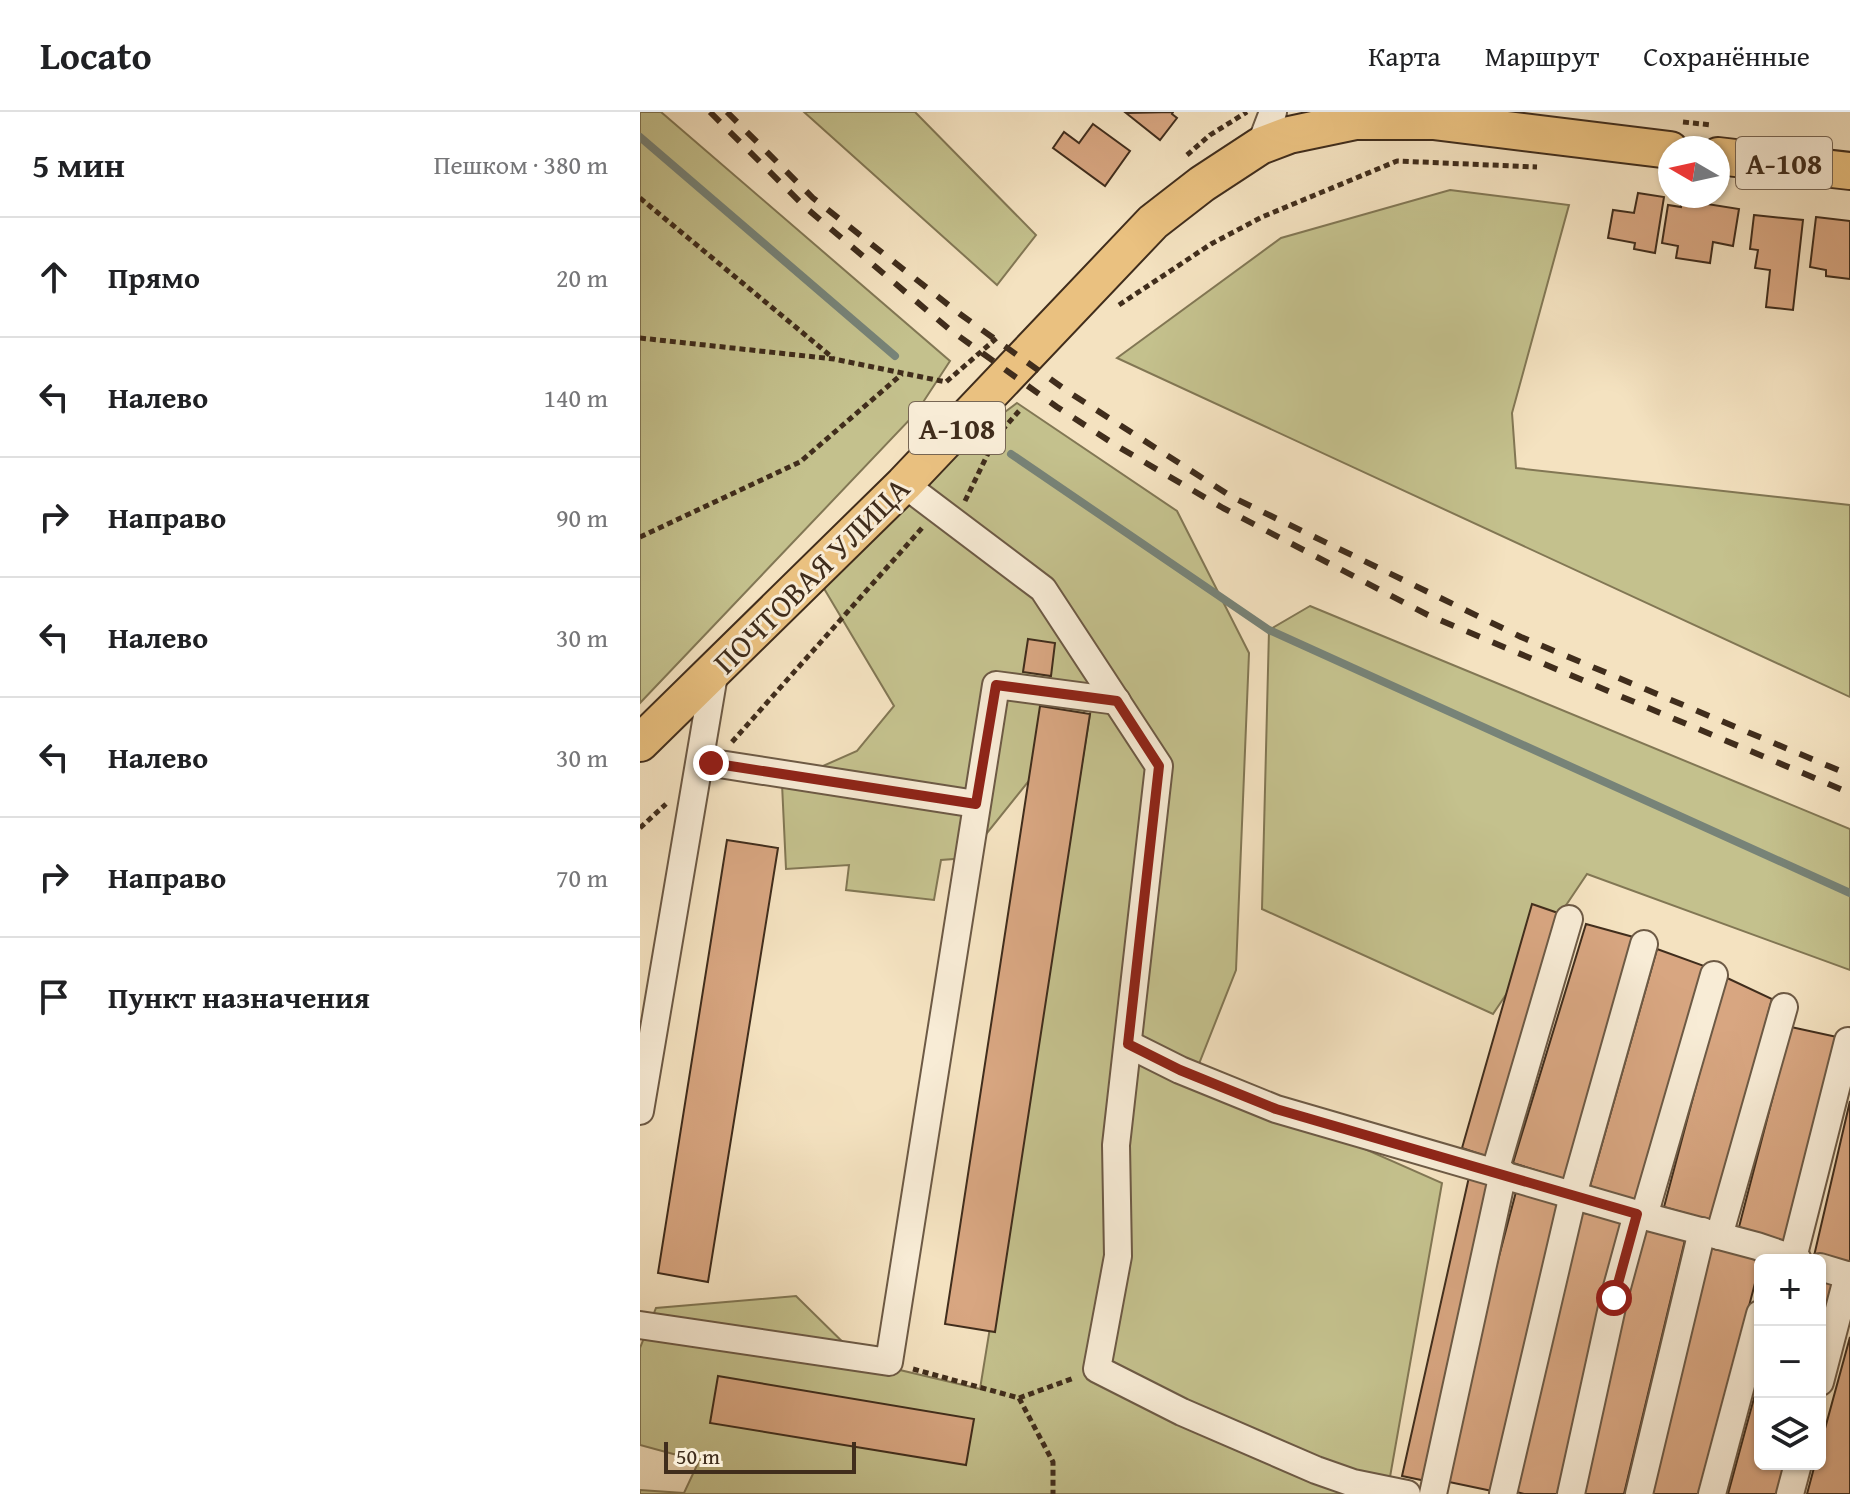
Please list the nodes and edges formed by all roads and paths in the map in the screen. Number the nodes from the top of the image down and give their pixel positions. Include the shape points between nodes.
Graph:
1 (1274, 131) edge
2 (1658, 149) edge
3 (1730, 157) edge
4 (1540, 167) dead end
5 (1850, 171) edge
6 (640, 198) edge
7 (1115, 307) dead end
8 (1007, 330) dead end
9 (640, 338) edge
10 (834, 359) junction
11 (902, 373) junction
12 (1025, 404) dead end
13 (904, 484) junction
14 (955, 521) junction
15 (640, 537) edge
16 (715, 669) junction
17 (1117, 701) junction
18 (640, 743) edge
19 (712, 756) junction
20 (976, 804) junction
21 (1569, 919) dead end
22 (1644, 944) dead end
23 (1714, 975) dead end
24 (1784, 1007) dead end
25 (1848, 1041) edge
26 (1128, 1044) junction
27 (640, 1111) edge
28 (1499, 1172) junction
29 (1573, 1195) junction
30 (1640, 1215) junction
31 (1710, 1234) junction
32 (1773, 1254) edge
33 (1787, 1254) edge
34 (1826, 1269) edge
35 (1849, 1275) edge
36 (640, 1325) edge
37 (1757, 1326) edge
38 (1826, 1360) edge
39 (889, 1362) junction
40 (1097, 1369) junction
41 (1019, 1398) junction
42 (1796, 1470) edge
43 (1053, 1494) edge
44 (1407, 1494) edge
45 (1433, 1494) edge
46 (1503, 1494) edge
47 (1571, 1494) edge
48 (1639, 1494) edge
49 (1712, 1494) edge
50 (1790, 1494) edge

1 - 2 highway, А-108 via 1356,121 1433,121
1 - 13 highway, ПОЧТОВАЯ УЛИЦА / А-108 via 1153,222
3 - 5 highway, А-108
4 - 7 path via 1397,161 1262,217
6 - 10 path
8 - 11 path via 946,382
9 - 10 path
10 - 11 path
11 - 15 path via 800,462
12 - 14 path via 996,437
13 - 14 lane
13 - 16 highway, ПОЧТОВАЯ УЛИЦА / А-108
14 - 17 lane via 1043,589
14 - 19 path via 927,523
16 - 18 highway, ПОЧТОВАЯ УЛИЦА / А-108
16 - 19 lane
17 - 20 lane via 996,685
17 - 26 lane via 1159,766
19 - 20 lane
19 - 27 lane
20 - 39 lane
21 - 28 lane
22 - 29 lane
23 - 30 lane
24 - 31 lane
25 - 33 lane
26 - 28 lane via 1276,1109
26 - 40 lane via 1116,1145 1118,1256
28 - 29 lane
28 - 45 lane
29 - 30 lane
29 - 46 lane
30 - 31 lane
30 - 47 lane via 1614,1298
31 - 32 lane
31 - 48 lane
34 - 35 lane
35 - 38 lane
36 - 39 lane
37 - 49 lane
39 - 41 path
40 - 41 path
40 - 44 lane via 1316,1470
41 - 43 path via 1053,1462
42 - 50 lane

